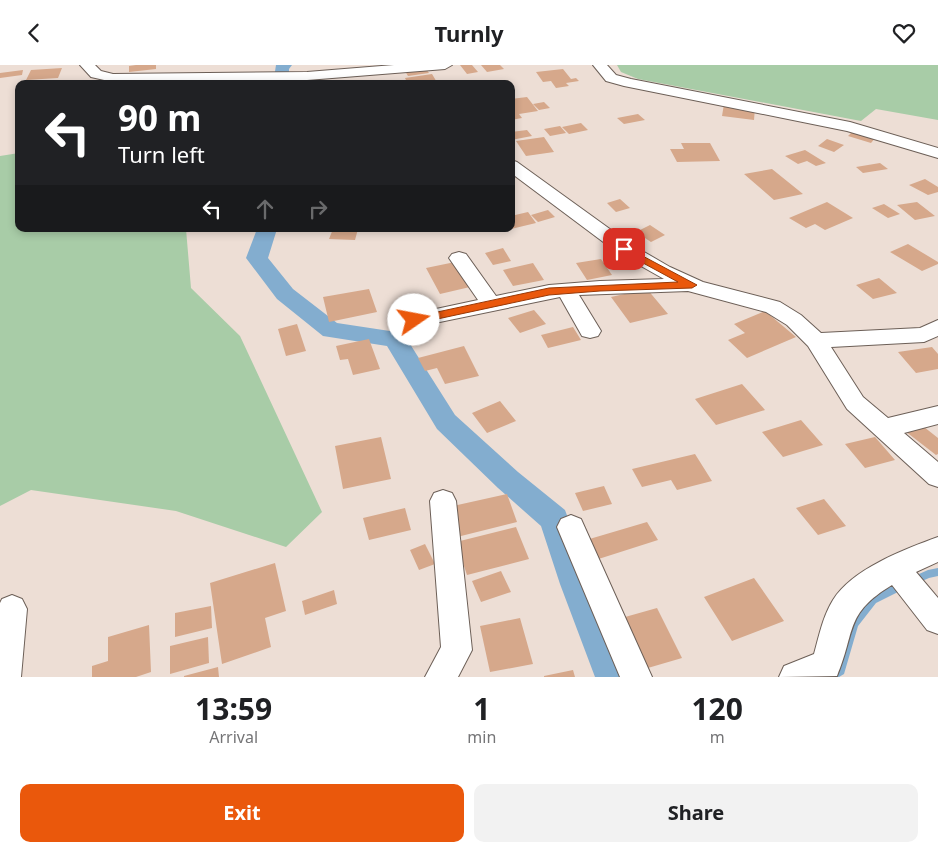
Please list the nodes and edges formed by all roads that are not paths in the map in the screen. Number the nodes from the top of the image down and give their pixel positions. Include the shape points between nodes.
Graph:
1 (87, 65) edge
2 (600, 65) edge
3 (443, 68) edge
4 (268, 79) edge
5 (938, 153) edge
6 (515, 169) edge
7 (459, 258) dead end
8 (692, 285) junction
9 (566, 290) junction
10 (491, 304) junction
11 (401, 323) dead end
12 (938, 327) edge
13 (590, 331) dead end
14 (816, 341) junction
15 (938, 415) edge
16 (882, 429) junction
17 (938, 477) edge
18 (443, 501) dead end
19 (571, 527) dead end
20 (938, 549) edge
21 (896, 569) junction
22 (12, 609) dead end
23 (938, 620) edge
24 (5, 677) edge
25 (441, 677) edge
26 (636, 677) edge
27 (795, 677) edge

1 - 4 street via 96,74 113,78
2 - 5 street via 611,78 629,83 850,127
3 - 4 street
6 - 8 street via 624,249
7 - 10 street
8 - 9 street
8 - 14 street via 773,307 794,320
9 - 10 street
9 - 13 street
10 - 11 street
12 - 14 street via 924,335
14 - 16 street via 855,403
15 - 16 street
16 - 17 street
18 - 25 street via 457,650
19 - 26 street
20 - 21 street
21 - 23 street
21 - 27 street via 855,594 844,610 826,665
22 - 24 street

